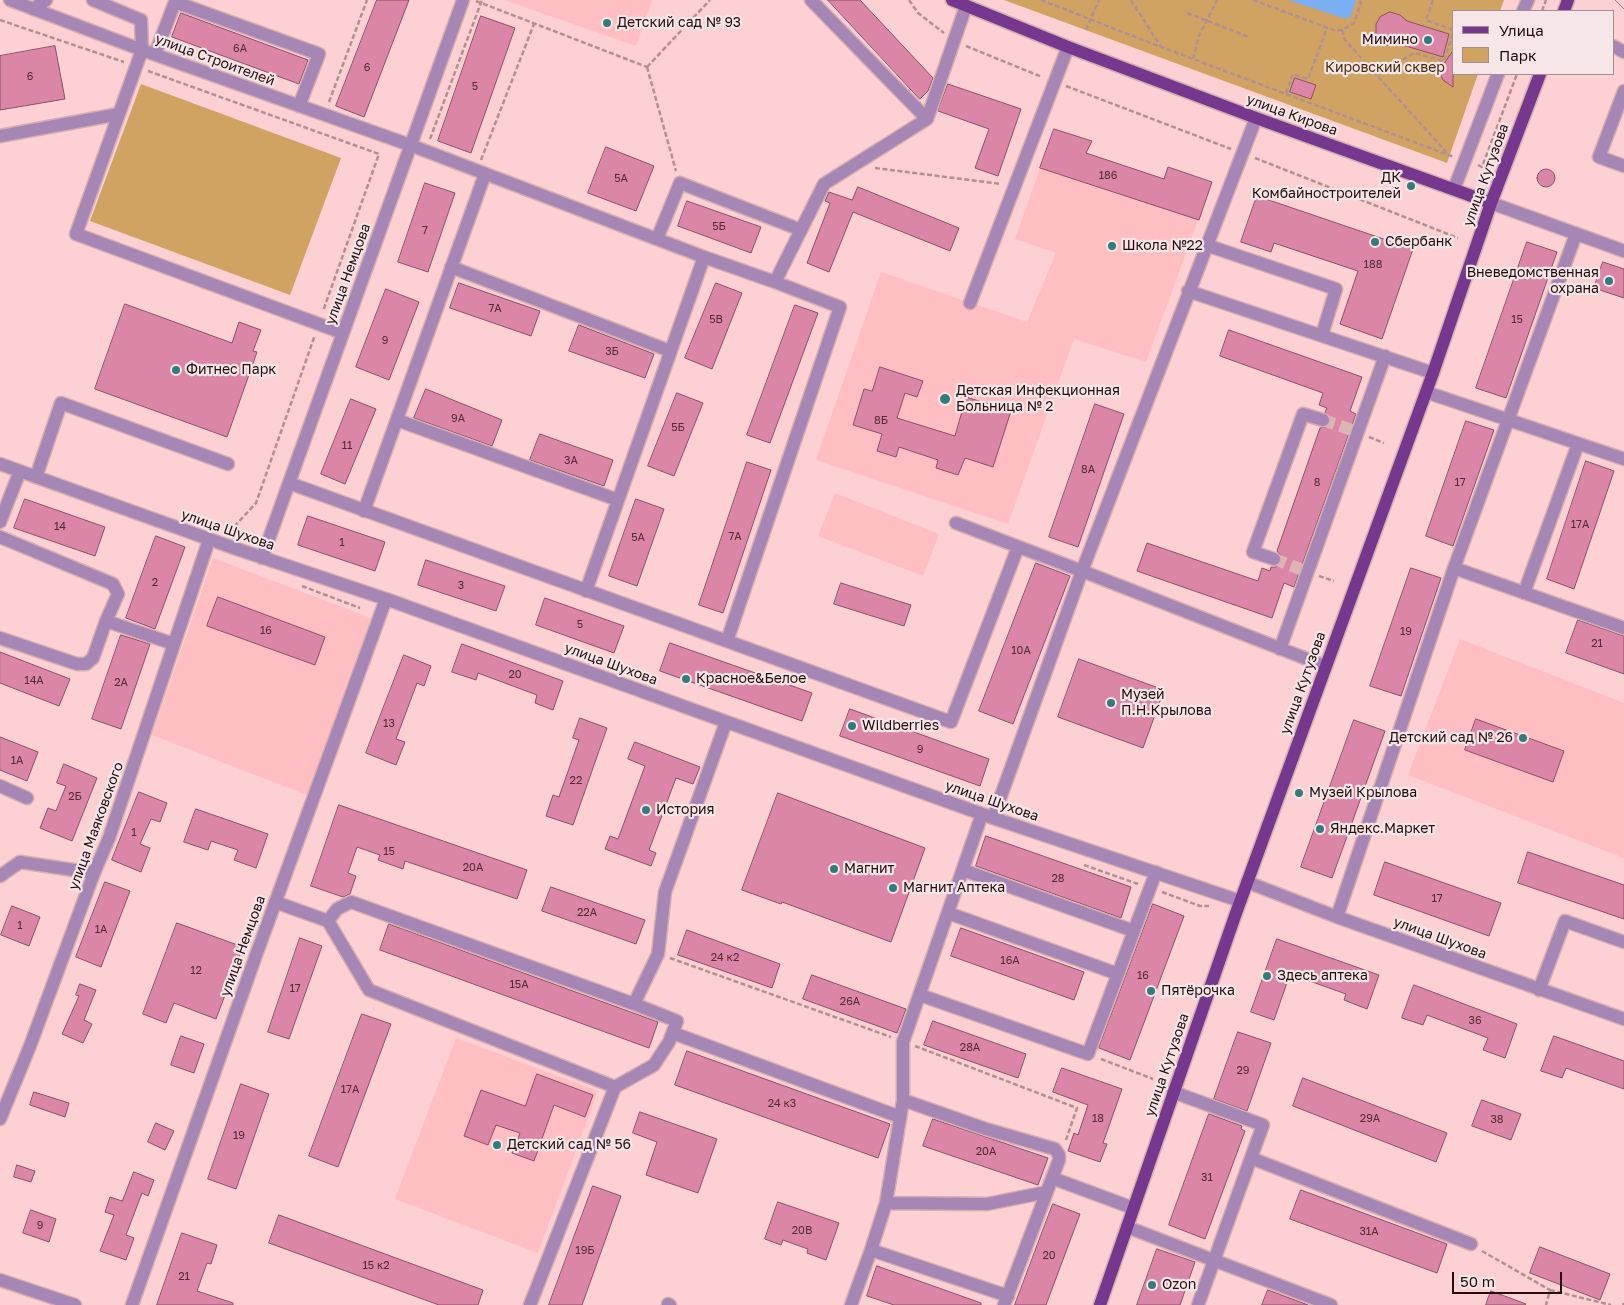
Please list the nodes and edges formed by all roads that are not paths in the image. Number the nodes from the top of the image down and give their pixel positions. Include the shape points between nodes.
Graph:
1 (10, 0) edge
2 (46, 0) edge
3 (92, 0) edge
4 (463, 0) edge
5 (811, 0) edge
6 (952, 0) edge
7 (966, 6) junction
8 (33, 9) junction
9 (1068, 48) junction
10 (142, 50) junction
11 (155, 54) junction
12 (1498, 75) edge
13 (1540, 75) edge
14 (1624, 91) edge
15 (299, 106) junction
16 (119, 114) junction
17 (1256, 118) junction
18 (926, 119) junction
19 (0, 136) edge
20 (410, 145) junction
21 (1624, 166) edge
22 (481, 172) junction
23 (1454, 189) junction
24 (1491, 203) junction
25 (801, 230) junction
26 (1576, 234) junction
27 (657, 240) junction
28 (1206, 244) junction
29 (1624, 251) edge
30 (704, 257) junction
31 (451, 267) junction
32 (775, 282) junction
33 (1188, 291) junction
34 (970, 303) dead end
35 (343, 333) junction
36 (1322, 335) junction
37 (670, 351) junction
38 (1385, 356) junction
39 (1433, 373) junction
40 (1426, 392) junction
41 (397, 420) junction
42 (1323, 420) tunnel mouth
43 (1508, 420) junction
44 (1578, 444) junction
45 (1624, 459) edge
46 (0, 464) edge
47 (228, 464) dead end
48 (20, 471) junction
49 (36, 477) junction
50 (289, 483) junction
51 (618, 500) junction
52 (364, 511) junction
53 (0, 522) edge
54 (956, 522) dead end
55 (0, 537) edge
56 (210, 540) junction
57 (1018, 547) junction
58 (262, 558) junction
59 (1274, 559) tunnel mouth
60 (1454, 568) junction
61 (1082, 571) junction
62 (586, 591) junction
63 (1524, 592) junction
64 (386, 599) junction
65 (106, 621) junction
66 (1624, 628) edge
67 (0, 638) edge
68 (727, 641) junction
69 (174, 644) junction
70 (1280, 649) junction
71 (1325, 666) junction
72 (726, 722) junction
73 (0, 786) edge
74 (27, 798) dead end
75 (988, 816) junction
76 (963, 870) junction
77 (1156, 872) junction
78 (94, 873) junction
79 (0, 876) edge
80 (1247, 882) junction
81 (1240, 901) junction
82 (275, 902) junction
83 (948, 913) junction
84 (1337, 917) junction
85 (328, 921) junction
86 (1134, 931) junction
87 (1624, 942) edge
88 (1118, 974) junction
89 (1539, 990) junction
90 (920, 995) junction
91 (634, 1004) junction
92 (1624, 1019) edge
93 (673, 1033) junction
94 (615, 1087) junction
95 (1173, 1092) junction
96 (903, 1100) junction
97 (900, 1117) junction
98 (0, 1119) edge
99 (1251, 1158) junction
100 (1052, 1178) junction
101 (1047, 1192) junction
102 (886, 1203) junction
103 (1133, 1208) junction
104 (1127, 1227) junction
105 (1471, 1244) road end
106 (871, 1250) junction
107 (1213, 1260) junction
108 (0, 1280) edge
109 (1006, 1301) edge
110 (75, 1305) edge
111 (132, 1305) edge
112 (530, 1305) edge
113 (851, 1305) edge
114 (1100, 1305) edge
115 (1198, 1305) edge
116 (1331, 1305) edge

1 - 8 street, улица Строителей
2 - 8 street
3 - 10 street via 141,20
4 - 20 street, улица Немцова
5 - 18 street
6 - 7 main road, улица Кирова
7 - 9 main road, улица Кирова
7 - 18 street
8 - 10 street, улица Строителей
9 - 17 main road, улица Кирова
9 - 34 street
10 - 11 street, улица Строителей
10 - 16 street
11 - 15 street, улица Строителей
11 - 15 street via 175,2 319,54
12 - 23 street
13 - 24 main road, улица Кутузова
14 - 21 street via 1599,157
15 - 20 street, улица Строителей
16 - 19 street
16 - 35 street via 76,234
17 - 23 main road, улица Кирова
17 - 28 street
18 - 25 street via 824,184
20 - 22 street, улица Строителей
20 - 35 street, улица Немцова
22 - 27 street, улица Строителей
22 - 31 street
23 - 24 main road, улица Кирова
24 - 26 street, улица Кирова
24 - 39 main road, улица Кутузова
25 - 27 street via 680,184
25 - 32 street
26 - 29 street, улица Кирова
26 - 43 street
27 - 30 street, улица Строителей
28 - 33 street
28 - 36 street via 1336,289
30 - 32 street, улица Строителей
30 - 37 street
31 - 37 street
31 - 41 street
32 - 68 street, улица Строителей via 840,307
33 - 36 street
33 - 61 street
35 - 50 street, улица Немцова
36 - 38 street
37 - 51 street
38 - 39 street
38 - 70 street via 1355,431
39 - 40 main road, улица Кутузова
40 - 43 street
40 - 71 main road, улица Кутузова
41 - 51 street
41 - 52 street
42 - 59 street via 1303,414 1253,552
43 - 44 street
43 - 60 street
44 - 45 street
44 - 63 street
46 - 48 street, улица Шухова
47 - 49 street via 61,403
48 - 49 street, улица Шухова
48 - 53 street
49 - 56 street, улица Шухова
50 - 52 street
50 - 58 street, улица Немцова
51 - 62 street
52 - 62 street
54 - 57 street
55 - 65 street via 113,584 118,594
56 - 58 street, улица Шухова
56 - 69 street, улица Маяковского
57 - 61 street
57 - 68 street via 951,722
58 - 64 street, улица Шухова
60 - 63 street
60 - 84 street
61 - 70 street
61 - 75 street
62 - 68 street
63 - 66 street
64 - 72 street, улица Шухова
64 - 82 street, улица Немцова
65 - 67 street via 93,658 86,664 76,664
65 - 69 street
69 - 78 street, улица Маяковского via 110,838
70 - 71 street
71 - 80 main road, улица Кутузова
72 - 75 street, улица Шухова
72 - 91 street via 665,892 658,954
73 - 74 street
75 - 76 street
75 - 77 street, улица Шухова
76 - 83 street
76 - 86 street
77 - 81 street, улица Шухова
77 - 86 street
78 - 79 street via 20,862
78 - 98 street, улица Маяковского
80 - 81 main road, улица Кутузова
80 - 84 street, улица Шухова
81 - 95 main road, улица Кутузова
82 - 85 street
82 - 111 street, улица Немцова
83 - 88 street
83 - 90 street
84 - 89 street, улица Шухова
85 - 91 street via 337,909 351,902
85 - 94 street via 369,990
86 - 88 street
87 - 89 street via 1565,921
88 - 90 street via 1088,1054
89 - 92 street, улица Шухова
90 - 96 street via 904,1042
91 - 93 street via 678,1021
93 - 94 street via 654,1065
93 - 97 street
94 - 112 street
95 - 99 street via 1263,1125
95 - 103 main road, улица Кутузова
96 - 97 street
96 - 100 street via 1055,1149 1059,1155
97 - 102 street
99 - 105 street
99 - 107 street
100 - 101 street
100 - 103 street
101 - 102 street via 987,1204
101 - 109 street
102 - 106 street
103 - 104 main road, улица Кутузова
104 - 107 street
104 - 114 main road, улица Кутузова
106 - 109 street
106 - 113 street
107 - 115 street
107 - 116 street
108 - 110 street

